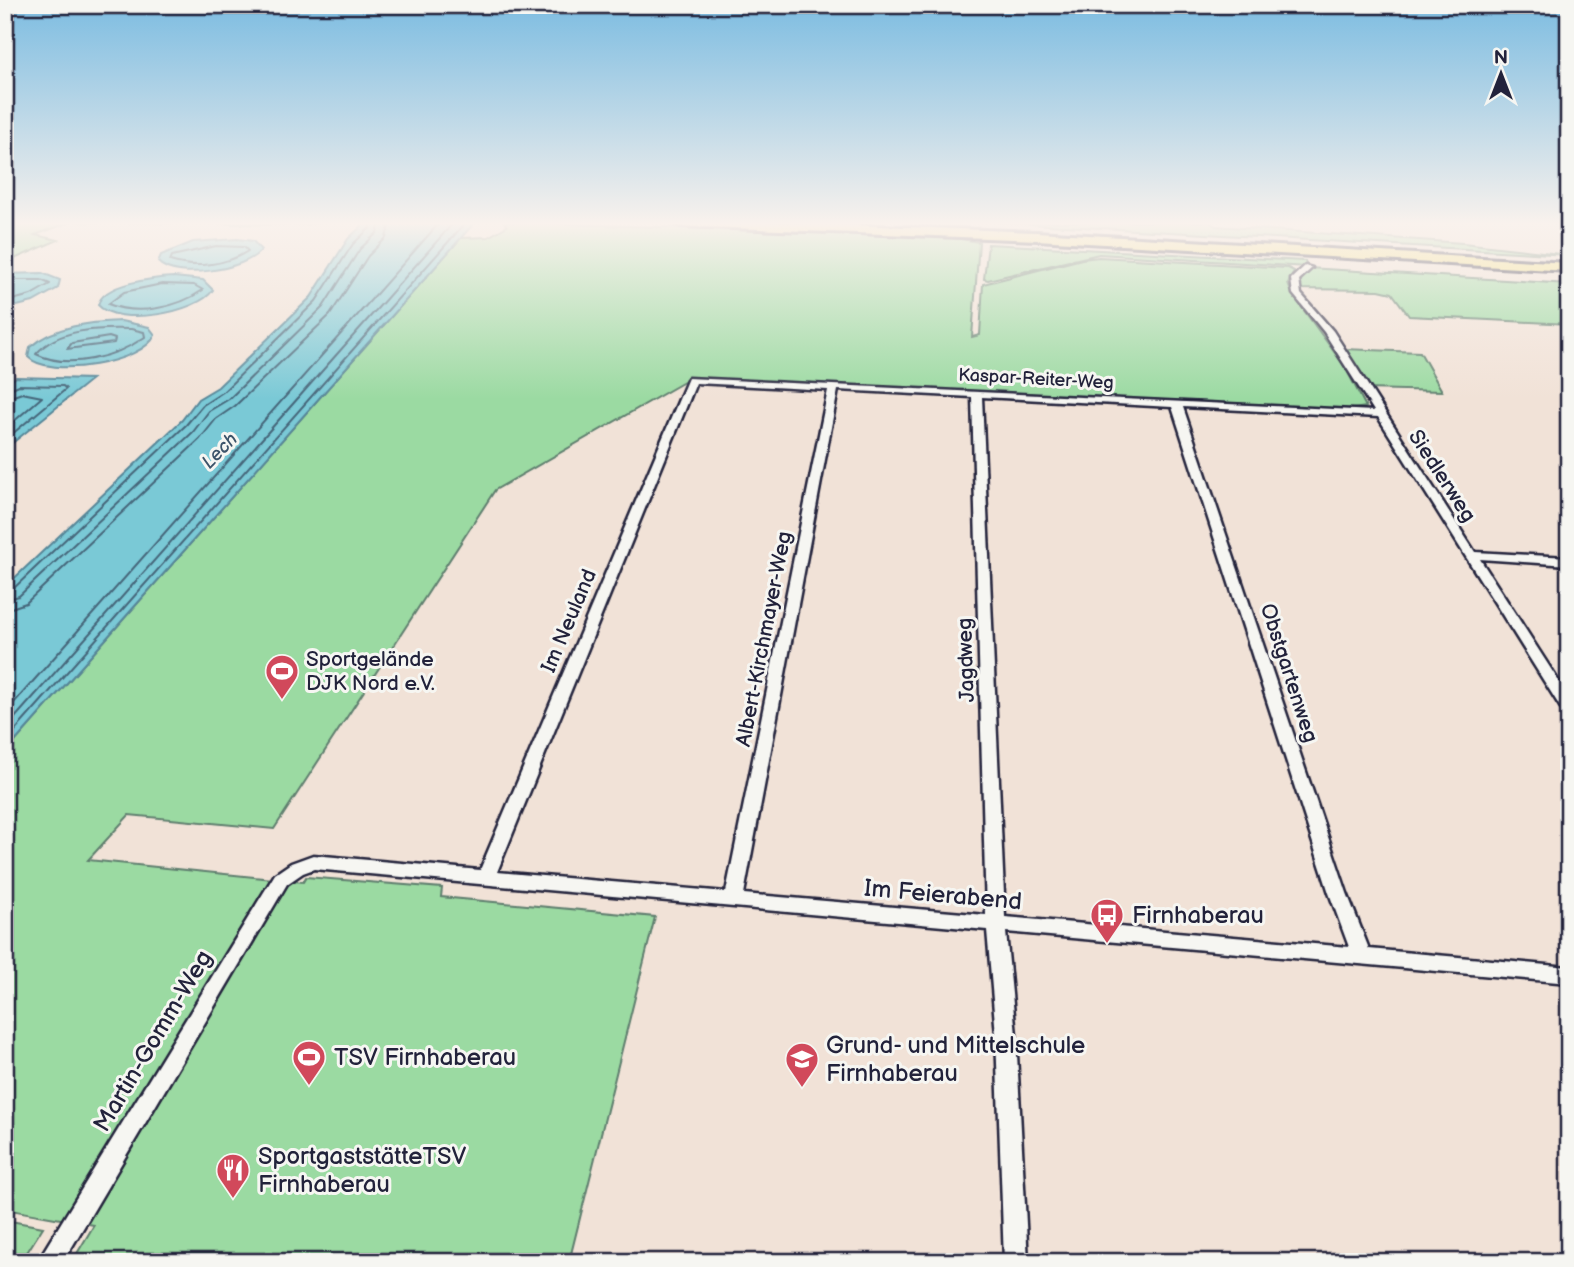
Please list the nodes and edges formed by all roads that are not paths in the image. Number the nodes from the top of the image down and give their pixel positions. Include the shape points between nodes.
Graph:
1 (1295, 281) edge
2 (692, 380) joint
3 (834, 387) junction
4 (977, 393) junction
5 (1176, 403) junction
6 (1379, 414) junction
7 (1469, 555) junction
8 (1569, 561) edge
9 (1569, 709) edge
10 (313, 862) joint
11 (485, 879) junction
12 (734, 900) junction
13 (996, 925) junction
14 (1362, 956) junction
15 (1569, 975) edge
16 (49, 1262) edge
17 (1016, 1262) edge

1 - 6 street, Siedlerweg via 1297,294 1328,331
2 - 3 street, Kaspar-Reiter-Weg
2 - 11 street, Im Neuland
3 - 4 street, Kaspar-Reiter-Weg
3 - 12 street, Albert-Kirchmayer-Weg
4 - 5 street, Kaspar-Reiter-Weg
4 - 13 street, Jagdweg
5 - 6 street, Kaspar-Reiter-Weg
5 - 14 street, Obstgartenweg
6 - 7 street, Siedlerweg
7 - 8 street
7 - 9 street, Siedlerweg
10 - 11 street, Im Feierabend
10 - 16 street, Martin-Gomm-Weg via 281,879
11 - 12 street, Im Feierabend
12 - 13 street, Im Feierabend
13 - 14 street, Im Feierabend
13 - 17 street, Jagdweg
14 - 15 street, Im Feierabend

